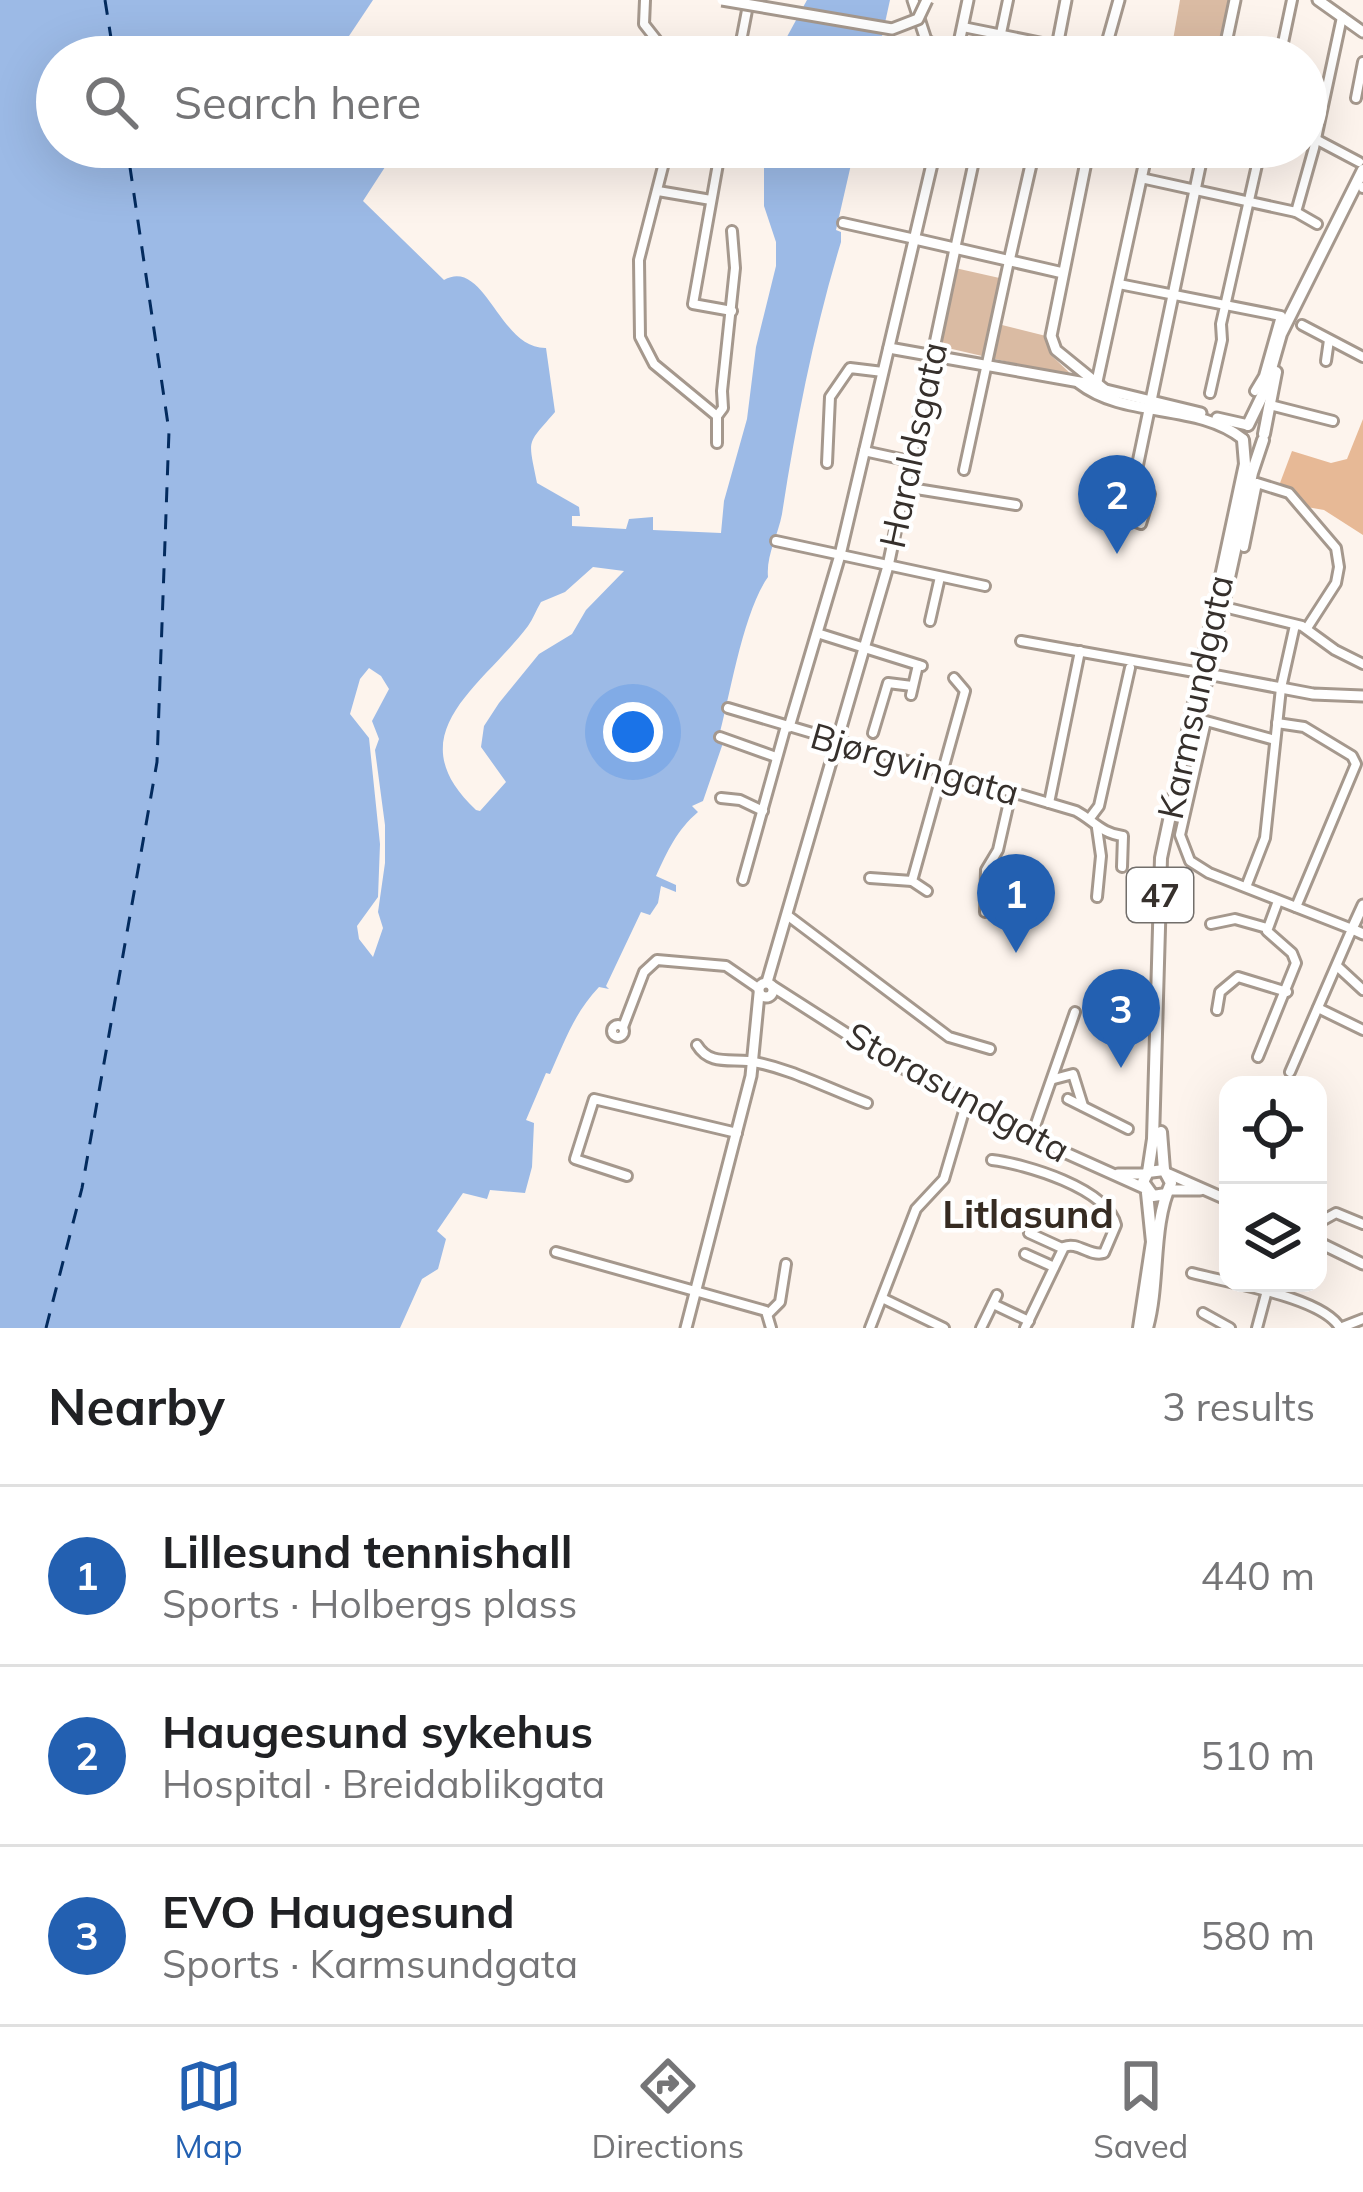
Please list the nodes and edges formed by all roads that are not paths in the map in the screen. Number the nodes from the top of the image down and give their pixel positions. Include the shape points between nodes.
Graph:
1 (645, 0) edge
2 (722, 0) edge
3 (749, 0) edge
4 (914, 0) edge
5 (927, 0) edge
6 (968, 0) edge
7 (1008, 0) edge
8 (1066, 0) edge
9 (1119, 0) edge
10 (1235, 0) edge
11 (1292, 0) edge
12 (1318, 0) edge
13 (1342, 17) junction
14 (964, 27) junction
15 (1363, 32) edge
16 (1000, 35) junction
17 (653, 36) edge
18 (742, 36) edge
19 (925, 36) edge
20 (961, 36) edge
21 (1003, 36) edge
22 (1059, 36) edge
23 (1109, 36) edge
24 (1227, 36) edge
25 (1284, 36) edge
26 (1363, 62) edge
27 (1327, 75) edge
28 (1356, 98) dead end
29 (1327, 146) edge
30 (1361, 166) edge
31 (663, 168) edge
32 (717, 168) edge
33 (931, 168) edge
34 (973, 168) edge
35 (1030, 168) edge
36 (1085, 168) edge
37 (1143, 168) edge
38 (1200, 168) edge
39 (1257, 168) edge
40 (1305, 168) edge
41 (1141, 178) junction
42 (1363, 187) edge
43 (1195, 189) junction
44 (658, 191) junction
45 (711, 200) junction
46 (1250, 202) junction
47 (1296, 212) junction
48 (843, 223) dead end
49 (1317, 224) dead end
50 (733, 231) dead end
51 (915, 239) junction
52 (956, 249) junction
53 (1009, 261) junction
54 (1063, 273) junction
55 (1119, 284) junction
56 (1173, 295) junction
57 (1226, 306) junction
58 (732, 311) junction
59 (1302, 325) dead end
60 (1329, 340) junction
61 (890, 348) junction
62 (933, 356) junction
63 (1363, 357) edge
64 (1280, 360) junction
65 (1326, 361) dead end
66 (986, 367) junction
67 (884, 372) junction
68 (1078, 383) junction
69 (1097, 386) junction
70 (1255, 391) dead end
71 (1210, 393) dead end
72 (1115, 398) junction
73 (1150, 404) junction
74 (1274, 406) dead end
75 (717, 416) junction
76 (1334, 421) dead end
77 (1248, 425) junction
78 (1264, 437) junction
79 (1243, 439) junction
80 (717, 443) dead end
81 (864, 451) junction
82 (910, 461) junction
83 (827, 464) dead end
84 (964, 470) dead end
85 (1135, 477) junction
86 (904, 487) junction
87 (1016, 505) dead end
88 (776, 541) dead end
89 (1244, 547) dead end
90 (840, 555) junction
91 (888, 566) junction
92 (940, 577) junction
93 (985, 586) dead end
94 (1232, 609) dead end
95 (930, 621) dead end
96 (1295, 625) junction
97 (1307, 628) junction
98 (817, 633) junction
99 (1021, 641) dead end
100 (864, 648) junction
101 (1080, 650) junction
102 (1363, 664) edge
103 (1130, 668) dead end
104 (1204, 674) junction
105 (954, 678) dead end
106 (1281, 688) junction
107 (1363, 696) edge
108 (728, 708) dead end
109 (1277, 722) junction
110 (787, 726) junction
111 (1234, 729) junction
112 (873, 733) dead end
113 (720, 737) dead end
114 (837, 740) junction
115 (1275, 740) junction
116 (1231, 745) dead end
117 (776, 757) junction
118 (943, 772) junction
119 (1011, 793) junction
120 (721, 798) dead end
121 (1049, 803) junction
122 (763, 811) junction
123 (1090, 818) junction
124 (1097, 828) junction
125 (1122, 867) dead end
126 (870, 878) dead end
127 (743, 880) dead end
128 (912, 881) junction
129 (1246, 887) junction
130 (927, 891) dead end
131 (1097, 897) dead end
132 (1278, 900) junction
133 (1363, 904) edge
134 (1296, 908) junction
135 (985, 912) dead end
136 (787, 915) junction
137 (1211, 924) dead end
138 (1267, 928) junction
139 (1358, 932) edge
140 (1336, 966) junction
141 (1363, 990) edge
142 (765, 991) junction
143 (1287, 992) junction
144 (1318, 1008) junction
145 (1217, 1010) dead end
146 (1075, 1012) dead end
147 (623, 1027) dead end
148 (1363, 1030) edge
149 (697, 1045) dead end
150 (990, 1048) dead end
151 (1258, 1057) dead end
152 (754, 1063) junction
153 (1290, 1072) dead end
154 (1054, 1079) junction
155 (1067, 1099) dead end
156 (967, 1101) junction
157 (867, 1103) dead end
158 (1084, 1108) junction
159 (1128, 1129) dead end
160 (737, 1133) junction
161 (1032, 1135) junction
162 (992, 1160) dead end
163 (1166, 1172) junction
164 (1146, 1173) junction
165 (1118, 1174) junction
166 (627, 1176) dead end
167 (1205, 1190) junction
168 (1146, 1191) junction
169 (1167, 1192) junction
170 (1219, 1196) edge
171 (1327, 1218) edge
172 (1363, 1224) edge
173 (1029, 1233) dead end
174 (1065, 1246) junction
175 (1327, 1246) edge
176 (556, 1252) dead end
177 (1025, 1254) dead end
178 (787, 1264) dead end
179 (1363, 1264) edge
180 (1054, 1267) junction
181 (1192, 1274) dead end
182 (1219, 1279) edge
183 (696, 1292) junction
184 (1267, 1292) edge
185 (1279, 1292) edge
186 (882, 1298) junction
187 (769, 1313) junction
188 (1203, 1313) dead end
189 (1330, 1315) junction
190 (1363, 1319) edge
191 (1027, 1325) edge
192 (686, 1328) edge
193 (771, 1328) edge
194 (870, 1328) edge
195 (944, 1328) edge
196 (981, 1328) edge
197 (1143, 1328) edge
198 (1230, 1328) edge
199 (1257, 1328) edge
200 (1324, 1328) edge
201 (1340, 1328) edge

1 - 17 street via 644,24
2 - 5 street, bridge via 892,29 918,19
3 - 18 street
4 - 19 street
6 - 14 street
7 - 16 street
8 - 22 street
9 - 23 street
10 - 24 street
11 - 25 street
12 - 13 street
13 - 15 street
13 - 27 street
14 - 16 street
14 - 20 street
16 - 21 street
26 - 28 street
29 - 30 street
30 - 64 main road, Karmsundgata / 47 via 1288,317
31 - 44 street
32 - 45 street
33 - 51 street
34 - 52 street, Haraldsgata
35 - 53 street
36 - 54 street
37 - 41 street
38 - 43 street
39 - 46 street
40 - 47 street
41 - 43 street
41 - 55 street
42 - 64 main road, Karmsundgata / 47
43 - 46 street
43 - 56 street
44 - 45 street
44 - 75 street via 640,260 640,337 654,364
45 - 58 street via 693,304
46 - 47 street
46 - 57 street
47 - 49 street
48 - 51 street
50 - 58 street
51 - 52 street
51 - 61 street
52 - 53 street
52 - 62 street, Haraldsgata
53 - 54 street
53 - 66 street
54 - 69 street via 1052,343
55 - 56 street
55 - 69 street
56 - 57 street
56 - 73 street
57 - 70 street via 1281,316
57 - 71 street
58 - 75 street
59 - 60 street
60 - 63 street
60 - 65 street
61 - 62 street
61 - 67 street
62 - 66 street
62 - 82 street, Haraldsgata
64 - 77 main road, Karmsundgata / 47
64 - 78 main road, Karmsundgata / 47
66 - 68 street
66 - 84 street
67 - 81 street
67 - 83 street via 850,368 834,387
68 - 69 street
68 - 72 street
69 - 72 street
69 - 73 street
72 - 73 street
73 - 77 street
73 - 79 street
73 - 85 street
74 - 76 street
75 - 80 street
77 - 78 main road via 1260,426
77 - 79 main road, 47
78 - 79 main road via 1253,446
78 - 104 main road, Karmsundgata / 47
79 - 104 main road, Karmsundgata / 47 via 1245,464
81 - 82 street
81 - 90 street
82 - 86 street, Haraldsgata
85 - 85 street via 1126,518 1141,524 1150,494
86 - 87 street
86 - 91 street, Haraldsgata
88 - 90 street
89 - 97 street via 1257,483 1289,493 1329,536 1337,578
90 - 91 street
90 - 98 street
91 - 92 street
91 - 100 street, Haraldsgata
92 - 93 street
92 - 95 street
94 - 96 street
96 - 97 street
96 - 106 street
97 - 102 street
98 - 100 street
98 - 110 street
99 - 101 street
100 - 112 street via 920,666 912,691 888,683
100 - 114 street, Haraldsgata
101 - 104 street
101 - 121 street
103 - 123 street
104 - 106 street
104 - 163 main road, Karmsundgata / 47 via 1167,865 1160,1117
104 - 164 main road, Karmsundgata / 47 via 1161,858 1154,1139
105 - 118 street via 964,691
106 - 107 street
106 - 109 street
108 - 110 street, Bjørgvingata
109 - 115 street
109 - 134 street via 1304,727 1356,764
110 - 114 street, Bjørgvingata
110 - 117 street
111 - 115 street
111 - 116 street
111 - 129 street via 1206,721 1180,835 1192,863
113 - 117 street
114 - 118 street, Bjørgvingata
114 - 136 street, Haraldsgata
115 - 129 street via 1265,838
117 - 122 street
118 - 119 street, Bjørgvingata
118 - 128 street
119 - 121 street, Bjørgvingata
119 - 135 street via 986,870
120 - 122 street
121 - 123 street, Bjørgvingata
122 - 127 street
123 - 124 street
124 - 125 street via 1123,836
124 - 131 street
126 - 128 street
128 - 130 street
129 - 132 street
132 - 134 street
132 - 138 street
133 - 139 street
134 - 139 street
136 - 142 street, Haraldsgata
136 - 150 street via 949,1036
137 - 138 street via 1235,919
138 - 143 street via 1295,957
139 - 140 street
140 - 141 street
140 - 144 street
142 - 147 street via 726,967 657,960 644,972
142 - 152 street, Haraldsgata
142 - 156 street, Storasundgata via 802,1003 866,1048
143 - 145 street via 1238,977 1220,992
143 - 151 street
144 - 148 street
144 - 153 street
146 - 154 street
149 - 152 street via 716,1060
152 - 157 street
152 - 160 street, Haraldsgata
154 - 158 street via 1073,1074
154 - 161 street
155 - 158 street
156 - 161 street, Storasundgata
156 - 186 street via 944,1179 916,1209
158 - 159 street
160 - 166 street via 594,1099 574,1159
160 - 183 street, Haraldsgata
161 - 165 street, Storasundgata
162 - 174 street via 1028,1166 1105,1204 1115,1225 1105,1252
163 - 164 main road
163 - 167 street
163 - 169 main road, 47
164 - 165 street, Storasundgata
164 - 168 main road, 47
165 - 168 street, Storasundgata
167 - 169 street
167 - 170 street
168 - 169 main road
168 - 197 main road, 47 via 1152,1242
169 - 197 main road, 47
171 - 172 street via 1336,1213
173 - 174 street
174 - 180 street
175 - 179 street
176 - 183 street
177 - 180 street
178 - 187 street via 781,1302
180 - 191 street
181 - 182 street
183 - 187 street
183 - 192 street, Haraldsgata
184 - 199 street
185 - 189 street
186 - 194 street
186 - 195 street
187 - 193 street
188 - 198 street
189 - 200 street
189 - 201 street
190 - 201 street
191 - 196 street via 995,1299

